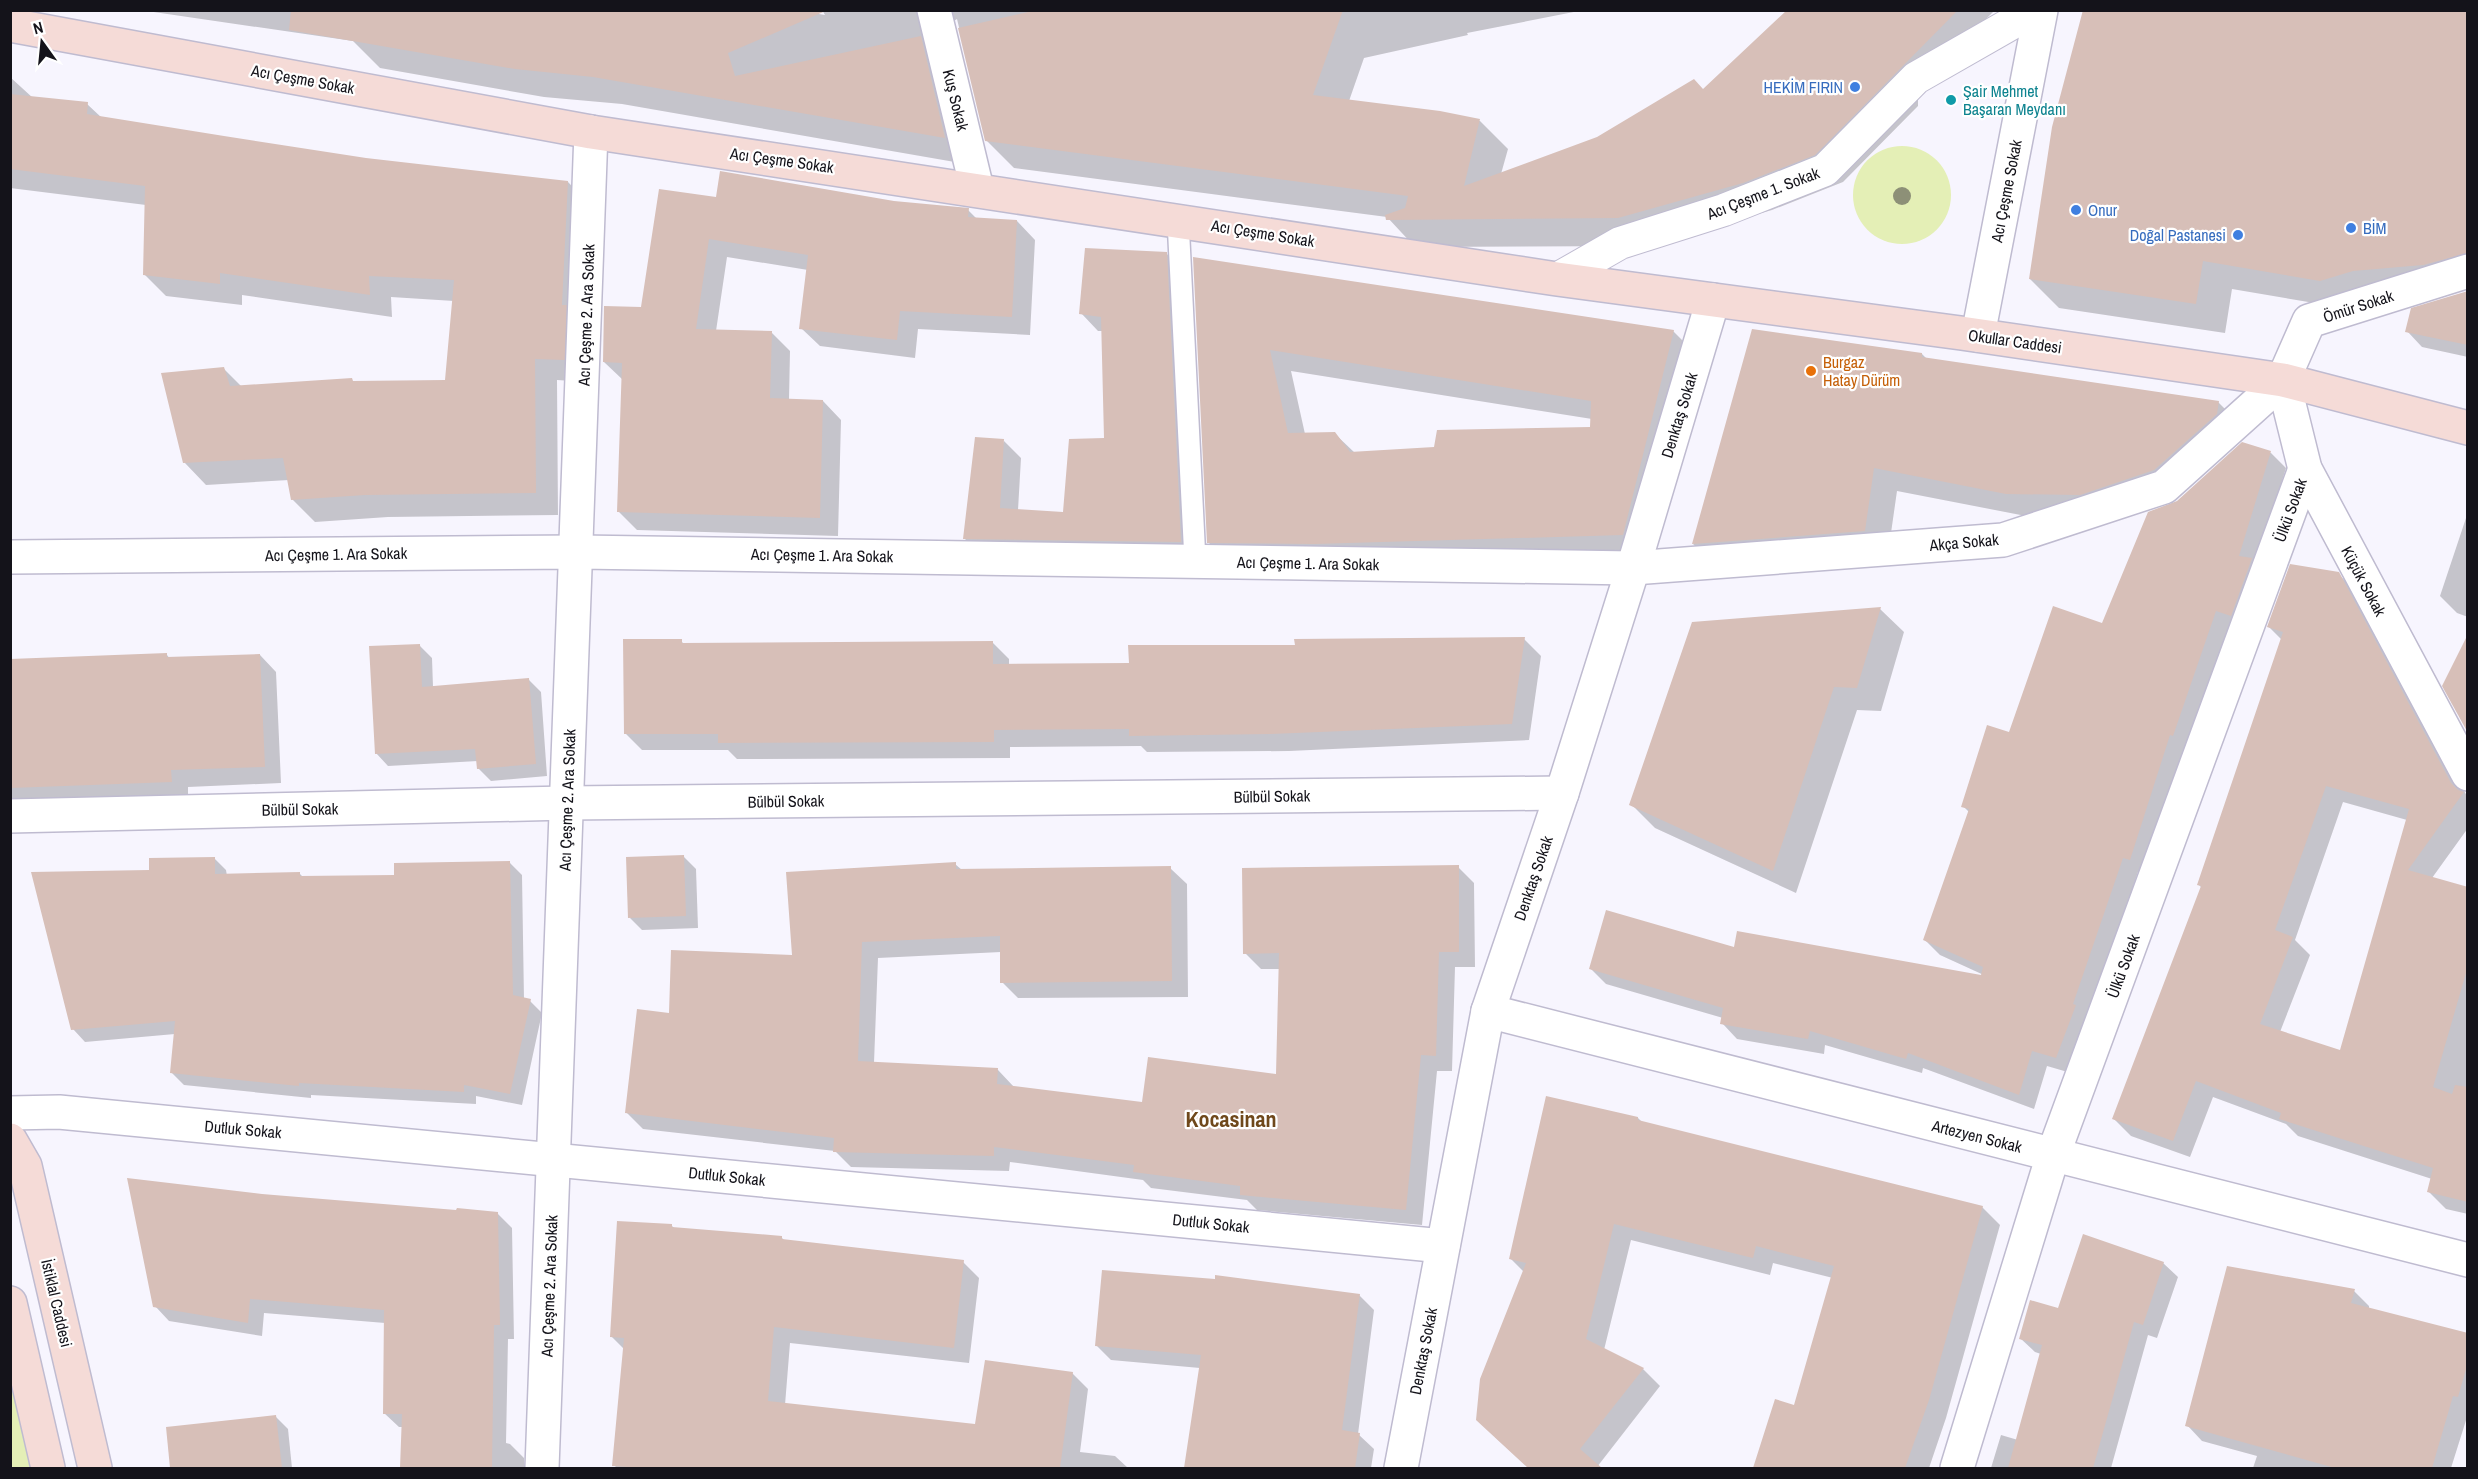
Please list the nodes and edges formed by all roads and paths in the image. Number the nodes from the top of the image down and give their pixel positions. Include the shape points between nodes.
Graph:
1 (2035, 10) edge
2 (2041, 10) edge
3 (941, 12) edge
4 (10, 25) edge
5 (591, 132) junction
6 (977, 189) junction
7 (1178, 220) junction
8 (2468, 271) edge
9 (1557, 279) junction
10 (1713, 300) junction
11 (1978, 335) junction
12 (2283, 380) junction
13 (2468, 428) edge
14 (2305, 469) junction
15 (579, 552) junction
16 (10, 557) edge
17 (1195, 561) junction
18 (1633, 567) junction
19 (2468, 774) edge
20 (1562, 793) junction
21 (567, 803) junction
22 (10, 816) edge
23 (1488, 1011) junction
24 (10, 1113) edge
25 (10, 1140) edge
26 (2053, 1155) junction
27 (554, 1159) junction
28 (1443, 1246) junction
29 (2468, 1260) edge
30 (10, 1303) edge
31 (48, 1468) edge
32 (95, 1468) edge
33 (542, 1468) edge
34 (1401, 1468) edge
35 (1958, 1468) edge

1 - 9 street, Acı Çeşme 1. Sokak via 1916,78 1825,170 1724,210 1620,243
2 - 11 street, Acı Çeşme Sokak
3 - 6 street, Kuş Sokak
4 - 5 main road, Acı Çeşme Sokak
5 - 6 main road, Acı Çeşme Sokak
5 - 15 street, Acı Çeşme 2. Ara Sokak
6 - 7 main road, Acı Çeşme Sokak
7 - 9 main road, Acı Çeşme Sokak
7 - 17 lane
8 - 12 street, Ömür Sokak via 2309,321
9 - 10 main road, Okullar Caddesi
10 - 11 main road, Okullar Caddesi
10 - 18 street, Denktaş Sokak
11 - 12 main road, Okullar Caddesi
12 - 13 main road, Okullar Caddesi
12 - 14 street, Küçük Sokak
12 - 18 street, Akça Sokak via 2164,486 2003,540
14 - 19 street, Küçük Sokak
14 - 26 street, Ülkü Sokak
15 - 16 street, Acı Çeşme 1. Ara Sokak
15 - 17 street, Acı Çeşme 1. Ara Sokak
15 - 21 street, Acı Çeşme 2. Ara Sokak
17 - 18 street, Acı Çeşme 1. Ara Sokak
18 - 20 street, Denktaş Sokak
20 - 21 street, Bülbül Sokak
20 - 23 street, Denktaş Sokak
21 - 22 street, Bülbül Sokak
21 - 27 street, Acı Çeşme 2. Ara Sokak
23 - 26 street, Artezyen Sokak
23 - 28 street, Denktaş Sokak
24 - 27 street, Dutluk Sokak via 59,1112
25 - 32 main road, İstiklal Caddesi via 25,1166
26 - 29 street, Artezyen Sokak
26 - 35 street, Ülkü Sokak
27 - 28 street, Dutluk Sokak
27 - 33 street, Acı Çeşme 2. Ara Sokak
28 - 34 street, Denktaş Sokak
30 - 31 main road

